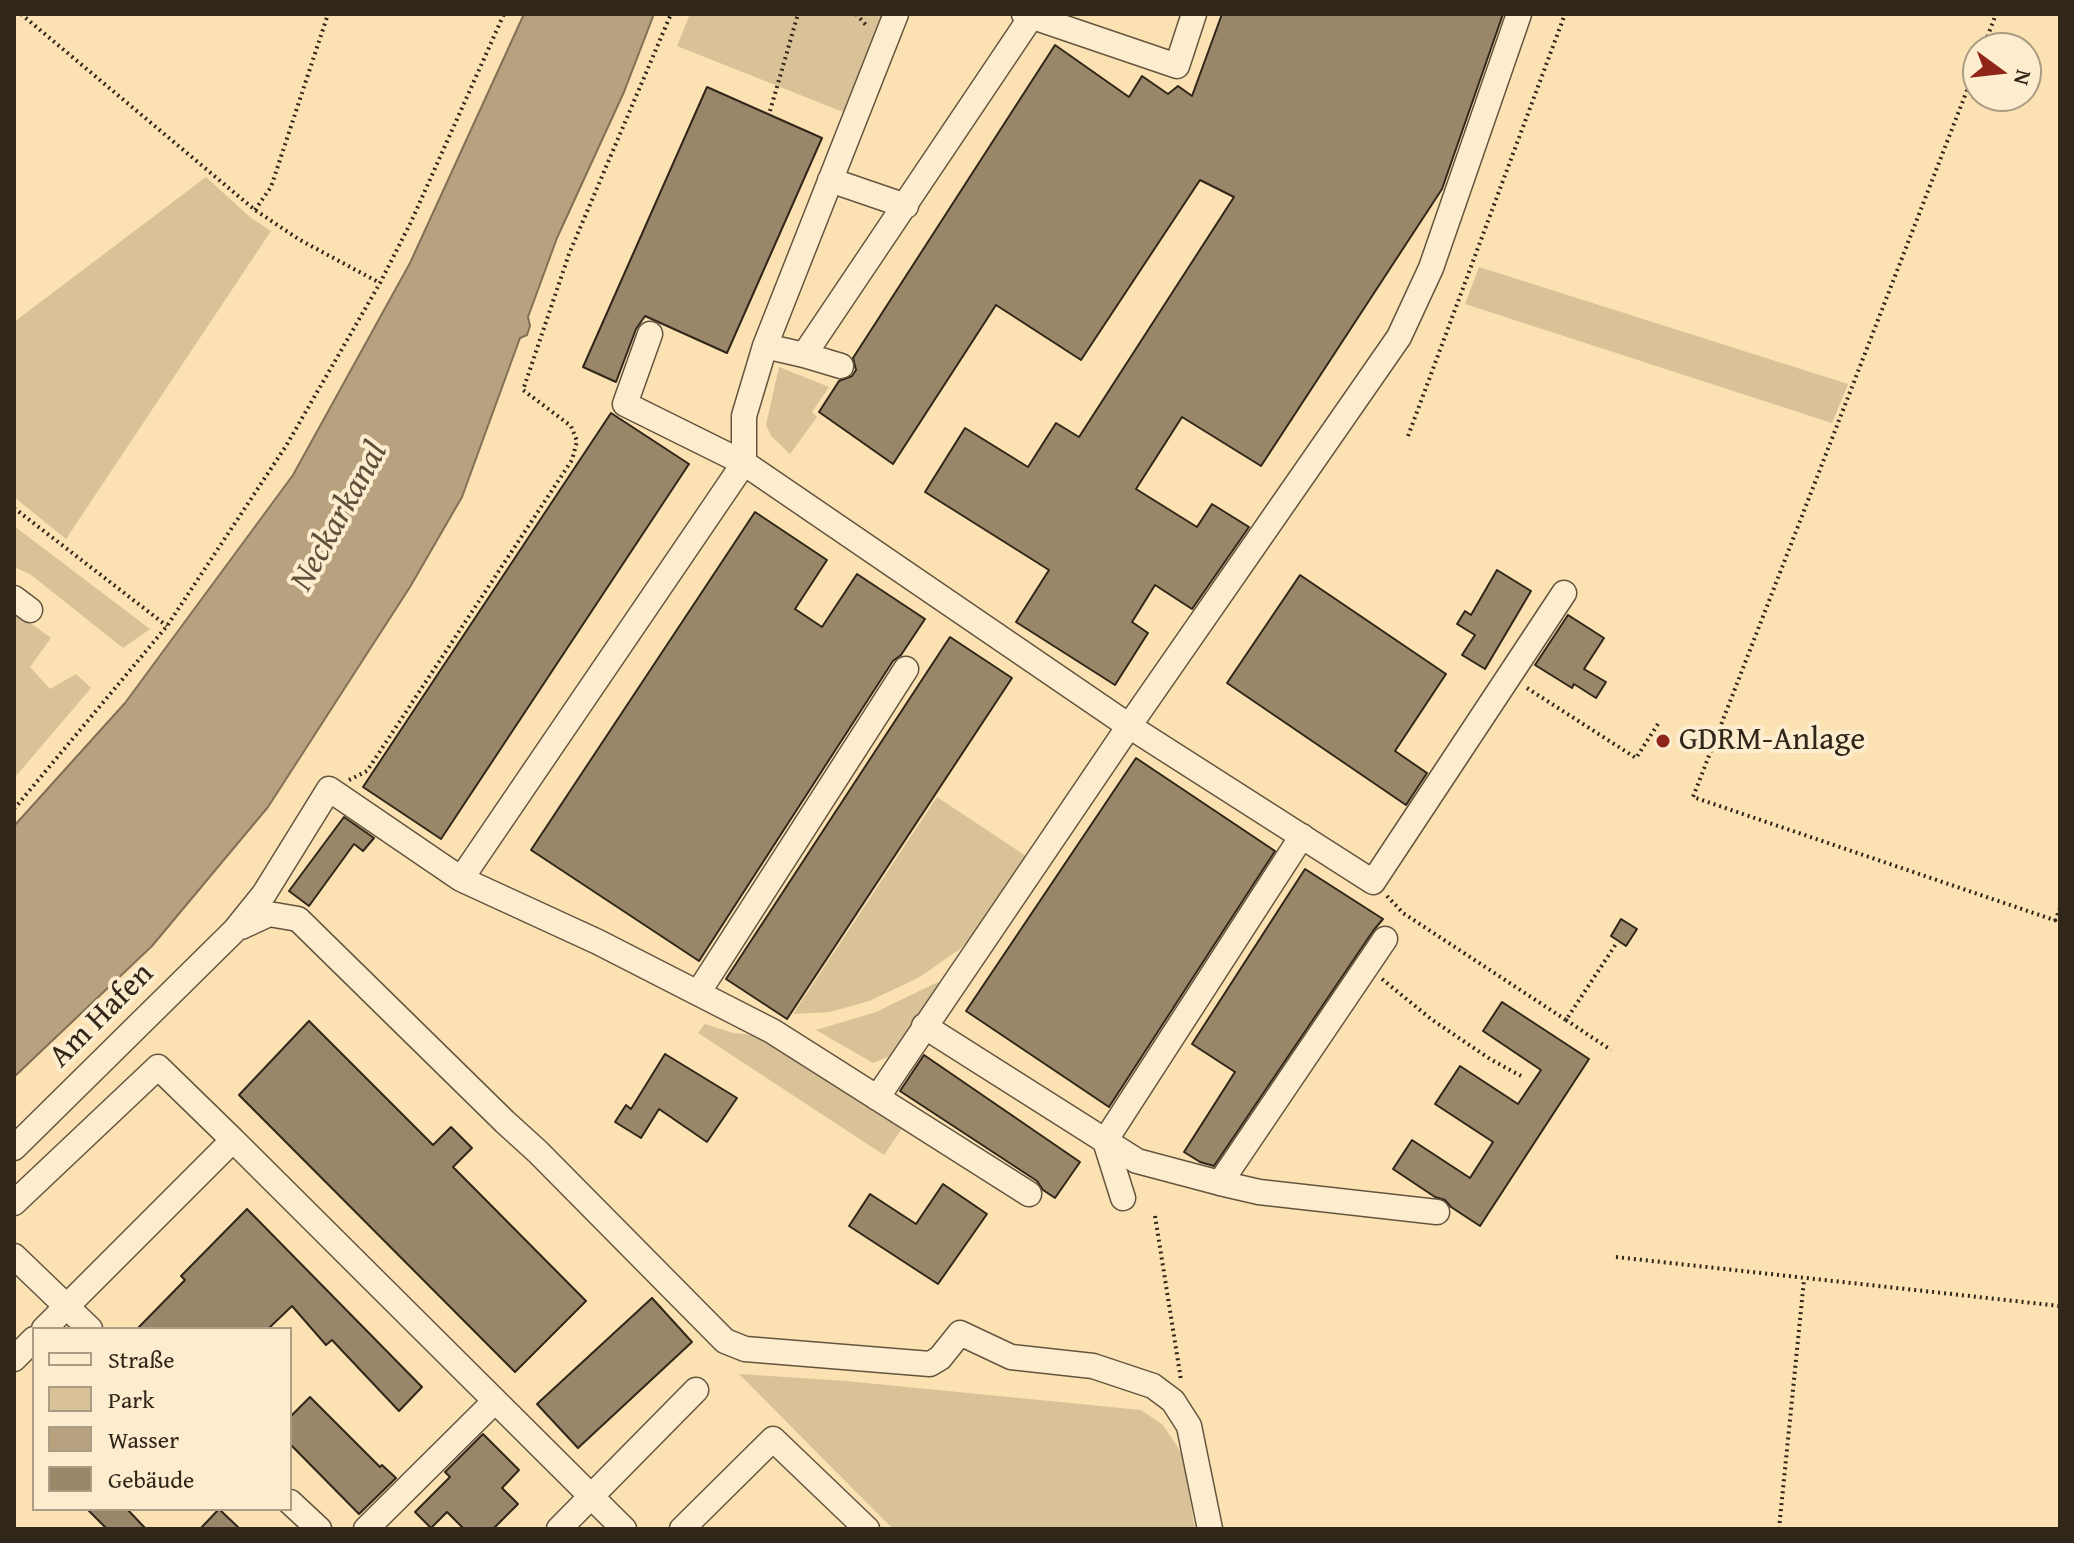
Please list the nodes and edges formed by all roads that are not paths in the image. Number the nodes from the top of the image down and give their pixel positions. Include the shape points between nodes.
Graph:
1 (896, 14) edge
2 (1194, 14) edge
3 (1519, 14) edge
4 (1028, 15) edge
5 (830, 180) junction
6 (906, 206) junction
7 (650, 334) dead end
8 (765, 346) junction
9 (804, 355) junction
10 (841, 366) dead end
11 (744, 463) junction
12 (1564, 593) dead end
13 (906, 669) dead end
14 (1129, 726) junction
15 (1302, 836) junction
16 (461, 879) junction
17 (235, 930) junction
18 (1385, 939) dead end
19 (698, 993) junction
20 (924, 1026) junction
21 (877, 1098) junction
22 (233, 1140) junction
23 (1105, 1141) junction
24 (14, 1148) edge
25 (1220, 1183) junction
26 (1029, 1194) dead end
27 (1123, 1198) dead end
28 (14, 1203) edge
29 (1437, 1212) dead end
30 (14, 1256) edge
31 (66, 1307) junction
32 (46, 1327) edge
33 (88, 1327) edge
34 (32, 1341) edge
35 (14, 1359) edge
36 (696, 1390) dead end
37 (495, 1401) junction
38 (591, 1496) junction
39 (292, 1504) edge
40 (319, 1529) edge
41 (366, 1529) edge
42 (559, 1529) edge
43 (624, 1529) edge
44 (682, 1529) edge
45 (867, 1529) edge
46 (1210, 1529) edge

1 - 5 street
2 - 4 street via 1177,66
3 - 14 street via 1431,268 1399,337
4 - 6 street
5 - 6 street
5 - 8 street
6 - 9 street
7 - 11 street via 625,404
8 - 9 street
8 - 11 street via 744,416
9 - 10 street
11 - 14 street
11 - 16 street
12 - 15 street via 1373,882
13 - 19 street
14 - 15 street
14 - 20 street
15 - 23 street
16 - 17 street, Am Hafen via 329,789 264,894
16 - 19 street
17 - 24 street, Am Hafen
17 - 46 street, Am Hafen via 269,914 298,919 725,1341 745,1349 930,1364 960,1333 1011,1357 1093,1366 1153,1386 1173,1401 1189,1426
18 - 25 street
19 - 21 street via 772,1031
20 - 21 street
20 - 23 street
21 - 26 street
22 - 28 street via 158,1067
22 - 31 street
22 - 37 street
23 - 25 street via 1137,1161
23 - 27 street
25 - 29 street
30 - 31 street
31 - 32 street
31 - 33 street
34 - 35 street
36 - 38 street
37 - 38 street
37 - 41 street
38 - 42 street
38 - 43 street
39 - 40 street
44 - 45 street via 773,1439

